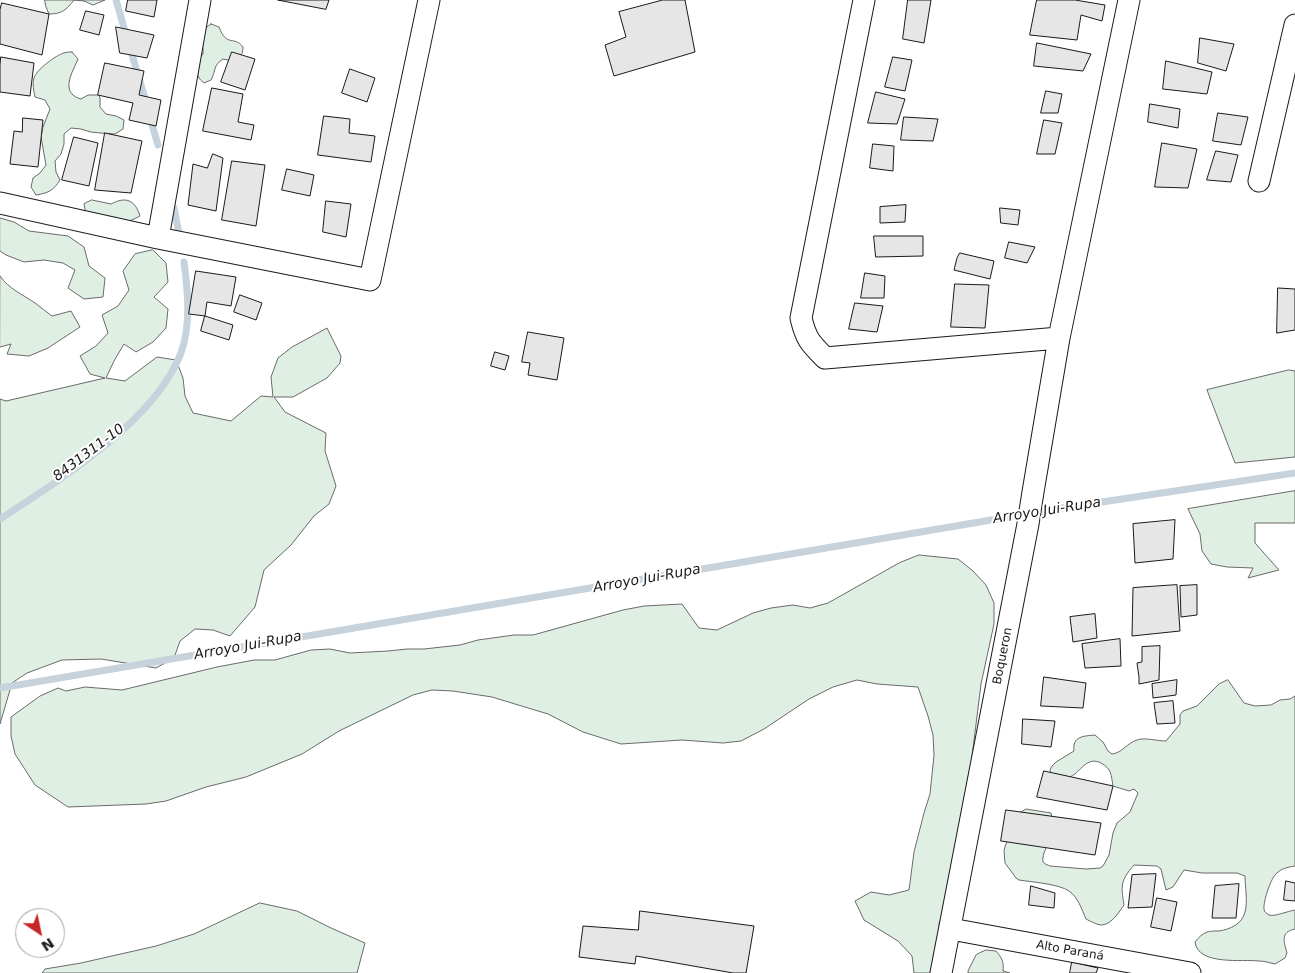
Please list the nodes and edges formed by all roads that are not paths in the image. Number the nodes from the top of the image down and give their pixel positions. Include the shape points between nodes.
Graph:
1 (200, 0) edge
2 (429, 0) edge
3 (864, 0) edge
4 (1129, 0) edge
5 (1295, 25) edge
6 (1259, 181) dead end
7 (0, 202) edge
8 (158, 238) junction
9 (1060, 338) junction
10 (951, 929) junction
11 (941, 973) edge
12 (1190, 973) edge

1 - 8 street
2 - 8 street via 370,280
3 - 9 street via 801,318 804,333 826,358
4 - 9 street, Boqueron
5 - 6 street
7 - 8 street
9 - 10 street, Boqueron
10 - 11 street, Boqueron
10 - 12 street, Alto Paraná

